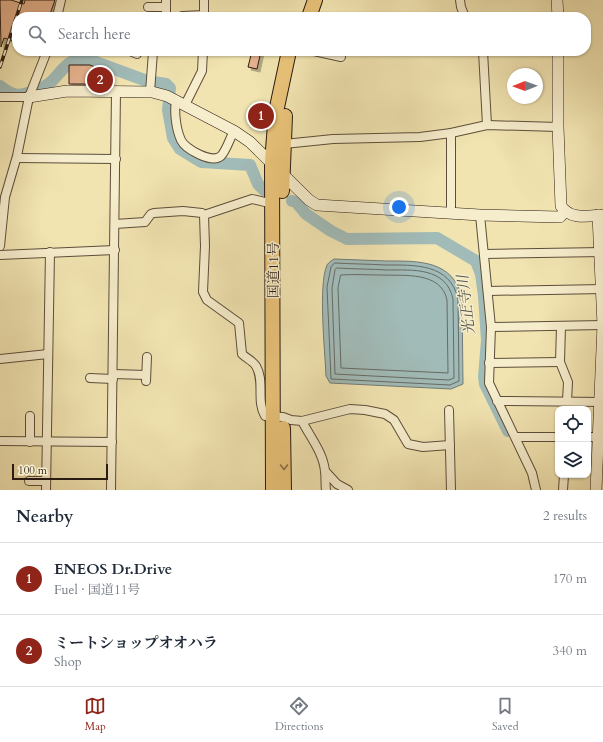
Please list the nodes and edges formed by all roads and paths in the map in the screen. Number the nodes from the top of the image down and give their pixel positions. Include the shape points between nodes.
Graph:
1 (61, 0) edge
2 (204, 0) edge
3 (305, 0) edge
4 (315, 0) edge
5 (460, 0) edge
6 (557, 0) edge
7 (166, 4) edge
8 (148, 8) dead end
9 (58, 12) edge
10 (204, 12) edge
11 (301, 12) edge
12 (311, 12) edge
13 (463, 12) edge
14 (558, 12) edge
15 (45, 56) edge
16 (154, 56) edge
17 (203, 56) edge
18 (288, 56) edge
19 (297, 56) edge
20 (336, 56) edge
21 (483, 56) edge
22 (558, 56) edge
23 (341, 57) dead end
24 (150, 85) junction
25 (116, 91) junction
26 (0, 97) edge
27 (29, 97) junction
28 (175, 100) junction
29 (487, 125) junction
30 (558, 127) junction
31 (234, 131) junction
32 (450, 133) junction
33 (284, 144) junction
34 (16, 158) junction
35 (116, 159) junction
36 (272, 162) junction
37 (282, 174) junction
38 (273, 204) junction
39 (2, 210) edge
40 (565, 211) junction
41 (451, 213) junction
42 (204, 215) junction
43 (480, 215) junction
44 (601, 215) edge
45 (115, 224) junction
46 (0, 246) edge
47 (115, 250) junction
48 (50, 252) junction
49 (601, 252) edge
50 (485, 254) junction
51 (0, 255) edge
52 (602, 289) edge
53 (488, 291) junction
54 (561, 326) junction
55 (603, 326) edge
56 (491, 327) junction
57 (48, 354) junction
58 (147, 357) dead end
59 (0, 359) edge
60 (560, 362) junction
61 (602, 362) edge
62 (489, 363) junction
63 (113, 377) junction
64 (90, 378) dead end
65 (497, 401) junction
66 (567, 402) junction
67 (602, 402) edge
68 (449, 410) dead end
69 (30, 416) dead end
70 (278, 417) junction
71 (302, 421) junction
72 (516, 437) junction
73 (555, 437) edge
74 (597, 437) edge
75 (0, 441) edge
76 (30, 442) junction
77 (46, 442) junction
78 (112, 442) junction
79 (450, 444) junction
80 (325, 471) junction
81 (564, 478) edge
82 (29, 480) dead end
83 (46, 481) junction
84 (46, 490) edge
85 (111, 490) edge
86 (273, 490) edge
87 (284, 490) edge
88 (326, 490) edge
89 (348, 490) edge
90 (451, 490) edge
91 (536, 490) edge
92 (563, 490) edge
93 (596, 490) edge

1 - 9 street
2 - 10 street
3 - 11 highway
4 - 12 highway
5 - 13 street
6 - 14 street
7 - 8 street
15 - 27 street
16 - 24 street
17 - 28 street via 202,71
18 - 36 highway, 国道11号 via 276,112
19 - 33 highway, 国道11号 via 286,113
20 - 23 street
21 - 29 street
22 - 30 street
24 - 25 street
24 - 28 street
25 - 27 street via 67,91
25 - 35 street
26 - 27 street
27 - 34 street
28 - 31 street
28 - 31 street via 175,113 182,142 202,156 221,156
29 - 30 street
29 - 32 street
30 - 40 street via 561,206
31 - 36 street
32 - 33 street via 420,137 333,139
32 - 41 street
33 - 37 highway, 国道11号
34 - 35 street
34 - 39 street
35 - 45 street
36 - 37 street
36 - 38 highway, 国道11号
37 - 41 street via 309,200 318,205
37 - 70 highway, 国道11号
38 - 42 street via 252,199
38 - 70 highway, 国道11号
39 - 46 street
40 - 43 street via 560,217
40 - 44 street via 571,216
41 - 43 street
42 - 45 street via 183,211 154,213 145,222
42 - 70 street via 203,292 207,300 239,323 242,354 252,362 258,372 263,412 265,416
43 - 50 street
44 - 49 street
45 - 47 street
47 - 48 street
47 - 63 street
48 - 51 street
48 - 57 street
49 - 50 street
49 - 52 street
50 - 53 street
52 - 53 street
52 - 55 street
53 - 56 street
54 - 55 street
54 - 56 street
54 - 60 street
55 - 61 street
56 - 62 street
57 - 59 street
57 - 77 street
58 - 63 street via 146,378
60 - 62 street
60 - 66 street via 568,382
61 - 67 street
62 - 65 street via 489,383
63 - 64 street
63 - 78 street
65 - 66 street
65 - 72 street
66 - 67 street
67 - 74 street
68 - 79 street
69 - 76 street
70 - 71 street
70 - 86 highway, 国道11号
70 -> 87 highway, 国道11号
71 - 79 street via 350,409 365,410 385,414 394,420 408,444 423,447
71 - 80 street via 316,444
72 - 73 street
72 - 91 street via 532,473
74 - 93 street
75 - 76 street
76 - 77 street
77 - 78 street
77 - 83 street
78 - 85 street
79 - 90 street
80 - 88 street
80 - 89 street via 337,484
81 - 92 street
82 - 83 street
83 - 84 street

